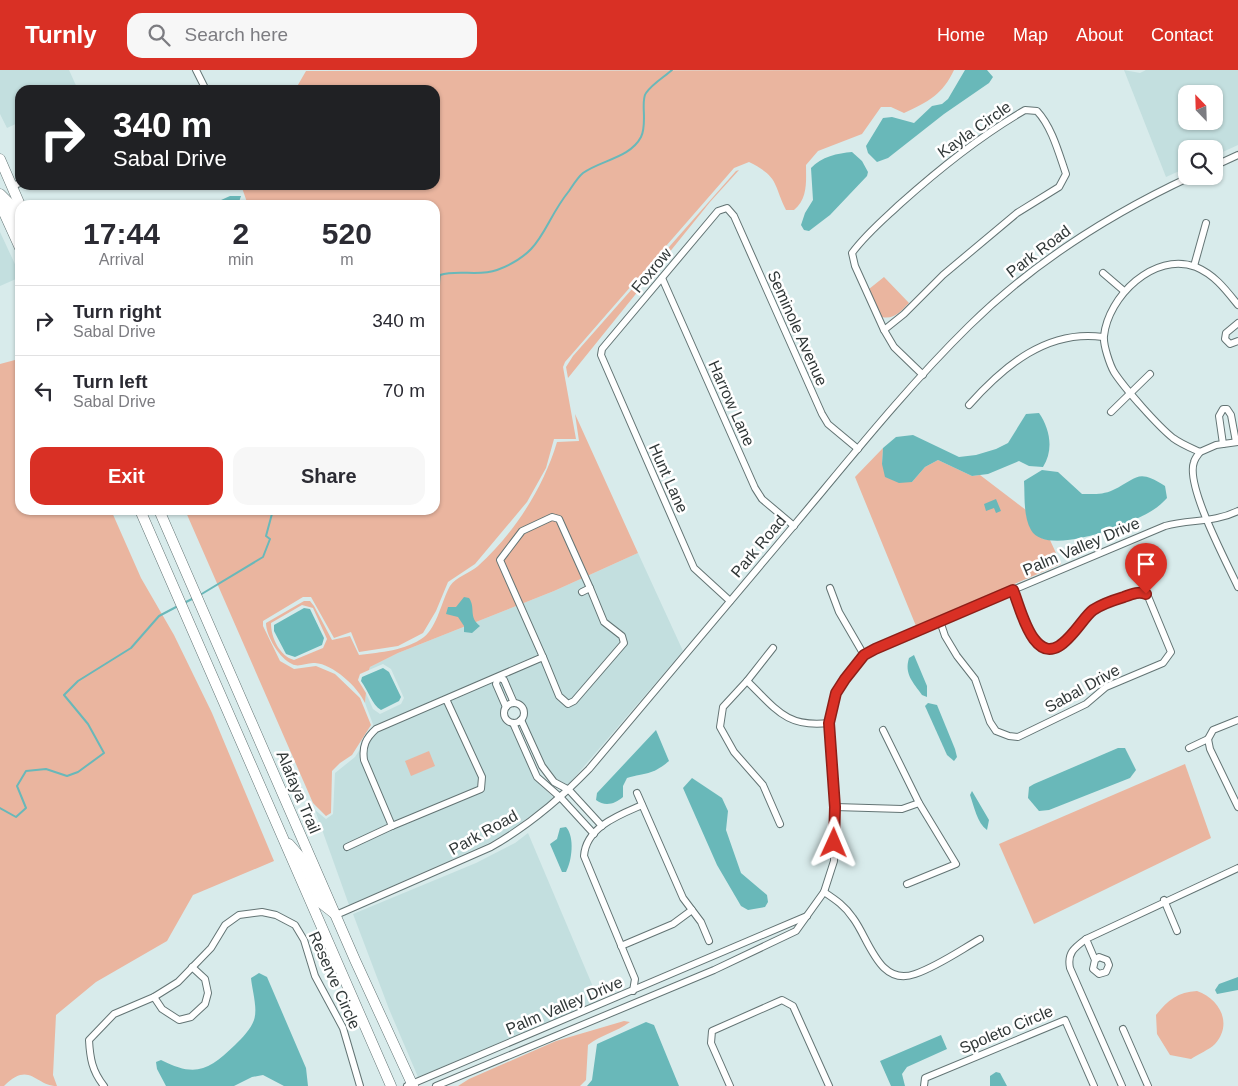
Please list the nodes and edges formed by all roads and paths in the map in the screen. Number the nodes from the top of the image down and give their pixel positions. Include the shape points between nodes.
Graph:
1 (196, 70) edge
2 (204, 85) edge
3 (1238, 155) edge
4 (0, 159) edge
5 (1223, 162) edge
6 (0, 179) edge
7 (15, 183) edge
8 (1178, 183) edge
9 (15, 185) edge
10 (0, 194) edge
11 (727, 208) joint
12 (1, 209) edge
13 (15, 216) edge
14 (1206, 223) dead end
15 (15, 238) edge
16 (1194, 266) junction
17 (1103, 273) dead end
18 (662, 278) junction
19 (1124, 291) junction
20 (1238, 305) edge
21 (1238, 323) edge
22 (884, 330) junction
23 (1103, 337) junction
24 (1238, 341) edge
25 (600, 355) joint
26 (1150, 374) dead end
27 (923, 375) junction
28 (1131, 393) junction
29 (969, 405) dead end
30 (1111, 412) dead end
31 (1237, 442) edge
32 (1223, 444) junction
33 (858, 449) junction
34 (1200, 452) junction
35 (1238, 511) edge
36 (142, 515) edge
37 (161, 515) edge
38 (1208, 521) junction
39 (794, 526) junction
40 (1238, 587) edge
41 (590, 588) junction
42 (830, 588) dead end
43 (1013, 590) junction
44 (582, 592) dead end
45 (730, 601) junction
46 (940, 621) junction
47 (773, 648) dead end
48 (864, 655) junction
49 (544, 657) junction
50 (498, 677) junction
51 (748, 682) junction
52 (446, 699) junction
53 (225, 703) junction
54 (514, 704) junction
55 (506, 706) junction
56 (249, 715) junction
57 (521, 720) junction
58 (1238, 720) edge
59 (513, 723) junction
60 (829, 723) junction
61 (883, 730) dead end
62 (1208, 739) junction
63 (1188, 748) dead end
64 (569, 790) junction
65 (637, 793) dead end
66 (561, 798) junction
67 (918, 803) junction
68 (642, 805) junction
69 (584, 807) junction
70 (835, 807) junction
71 (1238, 807) edge
72 (576, 814) junction
73 (780, 824) dead end
74 (392, 826) junction
75 (602, 826) junction
76 (281, 834) junction
77 (594, 834) junction
78 (347, 847) dead end
79 (1238, 868) edge
80 (907, 884) dead end
81 (824, 892) junction
82 (1164, 900) junction
83 (692, 910) junction
84 (336, 915) junction
85 (807, 916) junction
86 (1177, 931) dead end
87 (980, 939) dead end
88 (1086, 939) junction
89 (709, 941) dead end
90 (621, 946) junction
91 (731, 949) junction
92 (735, 960) junction
93 (1095, 960) dead end
94 (192, 967) junction
95 (633, 991) junction
96 (154, 997) junction
97 (1123, 1029) dead end
98 (411, 1085) edge
99 (104, 1086) edge
100 (360, 1086) edge
101 (392, 1086) edge
102 (436, 1086) edge
103 (730, 1086) edge
104 (829, 1086) edge
105 (924, 1086) edge
106 (1094, 1086) edge
107 (1122, 1086) edge
108 (1148, 1086) edge

1 - 2 street
3 - 5 street
4 - 7 main road
6 - 9 main road
8 - 27 street, Park Road via 1122,210 1054,255 969,326
10 - 13 main road
11 - 18 street, Foxrow via 718,211
11 - 33 street, Seminole Avenue via 734,216 822,414 828,424
12 - 15 main road
14 - 16 street
16 - 19 street via 1160,267 1147,272
16 - 20 street via 1216,279
17 - 19 street
18 - 25 street, Foxrow
18 - 39 street, Harrow Lane via 755,488 762,499
19 - 23 street
21 - 24 street via 1226,332 1225,338 1230,344
22 - 22 street, Kayla Circle via 1017,213 1059,187 1066,174 1043,117 1037,111 1025,110 958,154 872,230 852,253
22 - 27 street, Kayla Circle via 894,346
23 - 28 street via 1113,371
23 - 29 street via 1076,336 1054,340 1015,360
25 - 45 street, Hunt Lane via 694,568
26 - 28 street
27 - 33 street, Park Road
28 - 30 street
28 - 34 street via 1173,438
31 - 32 street
31 - 32 street via 1231,415 1223,409 1219,416
32 - 34 street
33 - 39 street, Park Road
34 - 38 street via 1193,462 1194,480
35 - 38 street, Palm Valley Drive
36 - 53 main road, Alafaya Trail
37 - 56 main road, Alafaya Trail
38 - 40 street
38 - 43 street, Palm Valley Drive via 1182,521 1165,526
39 - 45 street, Park Road
41 - 44 street
41 - 49 street via 604,622 622,636 624,643 568,704 559,696
41 - 49 street via 559,519 552,517 522,531 500,560
42 - 48 street via 839,612
43 - 46 street, Palm Valley Drive
43 - 46 street, Sabal Drive via 1034,640 1052,648 1076,633 1091,611 1115,599 1142,592 1146,594 1171,652 1163,663 1106,687 1086,704 1018,737 1009,736 996,730 990,722 975,679 945,636
45 - 64 street, Park Road
46 - 48 street, Palm Valley Drive
47 - 51 street
48 - 60 street, Palm Valley Drive via 836,693
49 - 50 street
50 - 52 street
50 - 54 street via 504,680
50 - 55 street via 496,684
51 - 60 street via 788,719 802,724
51 - 73 street via 723,707 720,727 734,752 763,785
52 - 74 street via 376,729 364,743 364,760
52 - 74 street via 483,784 481,789
53 - 56 main road via 238,706
53 - 76 main road, Alafaya Trail
54 - 55 street
54 - 57 street via 522,708
55 - 59 street via 504,716
56 - 84 main road, Alafaya Trail
57 - 59 street
57 - 64 street via 542,766 554,782
58 - 62 street via 1213,730
59 - 66 street via 538,777
60 - 70 street, Palm Valley Drive
61 - 67 street
62 - 63 street
62 - 71 street
64 - 66 street, Park Road
64 - 69 street
65 - 68 street
66 - 72 street
66 - 84 street, Park Road via 491,846
67 - 70 street via 902,809
67 - 80 street via 956,864
68 - 75 street
68 - 83 street via 683,898
69 - 72 street
69 - 75 street
70 - 81 street, Palm Valley Drive via 834,861
72 - 77 street
74 - 78 street
75 - 77 street
76 - 84 main road via 302,860 321,903
76 - 101 main road, Alafaya Trail
77 - 90 street via 584,848 584,856
79 - 82 street
81 - 85 street, Palm Valley Drive
81 - 87 street via 844,906 881,964 894,975 916,974
82 - 86 street
82 - 88 street
83 - 89 street
83 - 90 street via 673,924
84 - 98 main road, Alafaya Trail
85 - 91 street, Palm Valley Drive
85 - 92 street, Palm Valley Drive via 796,931
88 - 93 street
88 - 107 street via 1070,952 1070,968
90 - 95 street via 635,979
91 - 92 street
91 - 95 street, Palm Valley Drive
92 - 102 street, Palm Valley Drive
94 - 96 street, Reserve Circle via 178,982
94 - 96 street via 205,979 208,993 205,1004 191,1017 179,1020 162,1009
94 - 100 street, Reserve Circle via 211,948 226,925 239,915 262,912 295,925 304,940 315,976 343,1028
95 - 98 street, Palm Valley Drive
96 - 99 street, Reserve Circle via 114,1014 89,1040 90,1061
97 - 108 street
103 - 104 street via 711,1043 712,1031 782,1000 793,1006
105 - 106 street, Spoleto Circle via 925,1078 1065,1020

